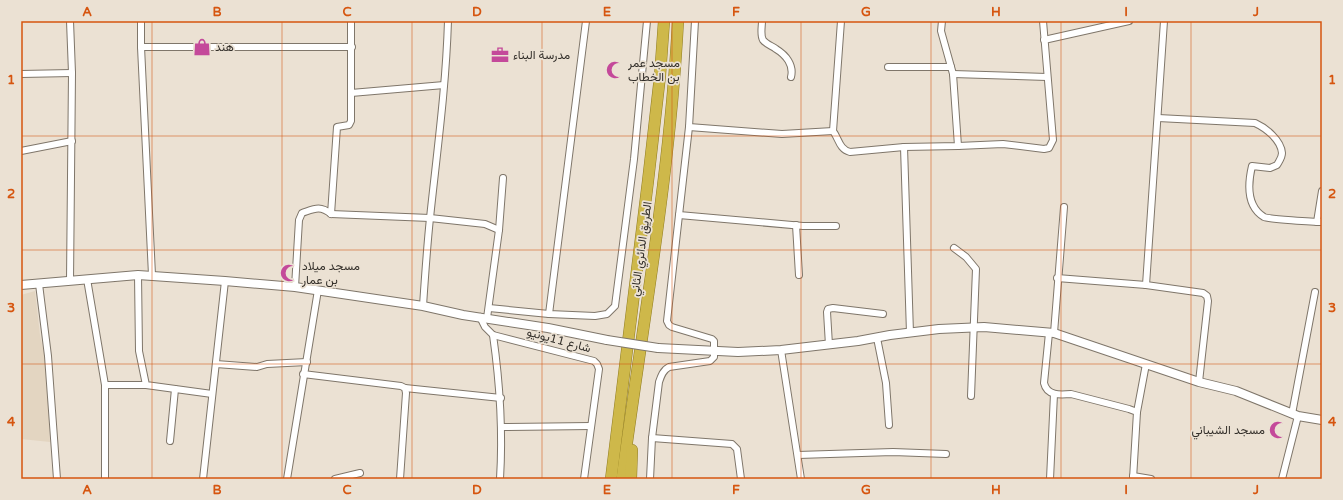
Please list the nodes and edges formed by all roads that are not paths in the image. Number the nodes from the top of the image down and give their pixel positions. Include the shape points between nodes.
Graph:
1 (70, 21) edge
2 (142, 21) edge
3 (351, 21) edge
4 (448, 21) edge
5 (586, 21) edge
6 (647, 21) edge
7 (664, 21) edge
8 (678, 21) edge
9 (695, 21) edge
10 (762, 21) edge
11 (841, 21) edge
12 (942, 21) edge
13 (1043, 21) edge
14 (1129, 21) edge
15 (1164, 21) edge
16 (1044, 40) junction
17 (141, 47) junction
18 (352, 47) junction
19 (888, 67) dead end
20 (951, 67) junction
21 (72, 73) junction
22 (21, 74) edge
23 (954, 74) junction
24 (792, 77) dead end
25 (1047, 77) junction
26 (444, 86) junction
27 (351, 93) junction
28 (1158, 118) junction
29 (689, 127) junction
30 (833, 131) junction
31 (72, 141) junction
32 (958, 146) junction
33 (904, 147) junction
34 (21, 151) edge
35 (503, 178) dead end
36 (1322, 191) edge
37 (1064, 207) dead end
38 (331, 214) junction
39 (679, 215) junction
40 (430, 218) junction
41 (1320, 222) edge
42 (796, 225) junction
43 (836, 226) dead end
44 (499, 230) junction
45 (954, 248) dead end
46 (138, 275) junction
47 (152, 275) junction
48 (800, 275) dead end
49 (1057, 278) junction
50 (88, 279) junction
51 (70, 280) junction
52 (225, 281) junction
53 (39, 284) junction
54 (21, 285) edge
55 (1146, 285) junction
56 (295, 287) junction
57 (318, 290) junction
58 (1315, 292) dead end
59 (423, 306) junction
60 (489, 308) junction
61 (550, 314) junction
62 (883, 314) dead end
63 (484, 318) junction
64 (973, 327) junction
65 (910, 333) junction
66 (1052, 333) junction
67 (493, 335) junction
68 (877, 338) junction
69 (829, 345) junction
70 (714, 350) junction
71 (781, 350) junction
72 (638, 359) junction
73 (307, 362) junction
74 (216, 364) junction
75 (1146, 364) junction
76 (303, 374) junction
77 (1198, 382) junction
78 (105, 385) junction
79 (146, 385) junction
80 (405, 388) junction
81 (175, 389) junction
82 (212, 394) junction
83 (1054, 394) junction
84 (971, 396) dead end
85 (501, 398) junction
86 (1137, 412) junction
87 (619, 413) junction
88 (1295, 415) junction
89 (1322, 420) edge
90 (889, 425) dead end
91 (591, 426) junction
92 (502, 427) junction
93 (652, 438) junction
94 (170, 441) dead end
95 (946, 454) dead end
96 (798, 455) junction
97 (360, 473) dead end
98 (1133, 478) edge
99 (57, 479) edge
100 (105, 479) edge
101 (203, 479) edge
102 (287, 479) edge
103 (337, 479) edge
104 (400, 479) edge
105 (500, 479) edge
106 (584, 479) edge
107 (605, 479) edge
108 (611, 479) edge
109 (622, 479) edge
110 (631, 479) edge
111 (650, 479) edge
112 (741, 479) edge
113 (801, 479) edge
114 (1050, 479) edge
115 (1151, 479) edge
116 (1282, 479) edge

1 - 21 street
2 - 17 street
3 - 18 street
4 - 26 street
5 - 61 street
6 - 61 street via 616,306 604,316
7 - 87 highway, الطريق الدائري الثاني via 648,181
8 - 72 highway, الطريق الدائري الثاني via 662,201
9 - 29 street
10 - 24 street via 763,39 789,60
11 - 30 street
12 - 20 street via 941,31
13 - 16 street
14 - 16 street
15 - 28 street
16 - 25 street
17 - 18 street
17 - 47 street
18 - 27 street
19 - 20 street
20 - 23 street
21 - 22 street
21 - 31 street
23 - 25 street
23 - 32 street
25 - 32 street via 1053,140 1049,148 1003,144
26 - 27 street
26 - 40 street
27 - 38 street via 351,121 348,125 336,129
28 - 41 street via 1256,123 1261,126 1273,137 1282,152 1278,165 1270,168 1252,166 1249,180 1250,197 1254,208 1264,217
28 - 55 street
29 - 30 street via 782,134
29 - 39 street
30 - 33 street via 841,148 850,152
31 - 34 street
31 - 51 street
32 - 33 street
33 - 65 street
35 - 44 street
36 - 41 street
37 - 49 street
38 - 40 street
38 - 56 street via 316,208 302,213 299,223
39 - 42 street
39 - 70 street via 667,321 672,327 712,339
40 - 44 street via 486,224
40 - 59 street
42 - 43 street
42 - 48 street
44 - 60 street
45 - 64 street via 976,269
46 - 47 street
46 - 50 street
46 - 79 street via 139,351
47 - 52 street
49 - 55 street
49 - 66 street
50 - 51 street
50 - 78 street
51 - 53 street
52 - 56 street
52 - 74 street
53 - 54 street
53 - 99 street via 48,356
55 - 77 street via 1203,293 1207,296
56 - 57 street
57 - 59 street
57 - 73 street
58 - 88 street
59 - 63 street
60 - 61 street
60 - 63 street
62 - 69 street via 828,309
63 - 67 street via 485,327
63 - 70 street, bridge via 658,348
64 - 65 street
64 - 66 street
64 - 84 street
65 - 68 street
66 - 75 street
66 - 83 street via 1044,383 1045,388
67 - 85 street
67 - 91 street, شارع 11يونيو via 594,361 599,369
68 - 69 street
68 - 90 street via 886,383
69 - 71 street
70 - 71 street
70 - 93 street via 714,357 710,361 665,369 659,382
71 - 96 street
72 - 109 highway, الطريق الدائري الثاني
72 - 110 highway
73 - 74 street via 257,367
73 - 76 street
74 - 82 street
75 - 77 street
75 - 86 street
76 - 80 street
76 - 102 street
77 - 88 street via 1236,391
78 - 79 street
78 - 100 street
79 - 81 street
80 - 85 street
80 - 104 street
81 - 82 street
81 - 94 street
82 - 101 street
83 - 86 street via 1071,394
83 - 114 street
85 - 92 street
86 - 98 street
87 - 107 highway
87 - 108 highway, الطريق الدائري الثاني
88 - 89 street
88 - 116 street
91 - 92 street
91 - 106 street, شارع 11يونيو
92 - 105 street
93 - 111 street
93 - 112 street via 732,444 737,449
95 - 96 street via 893,452
96 - 113 street
97 - 103 street
98 - 115 street

